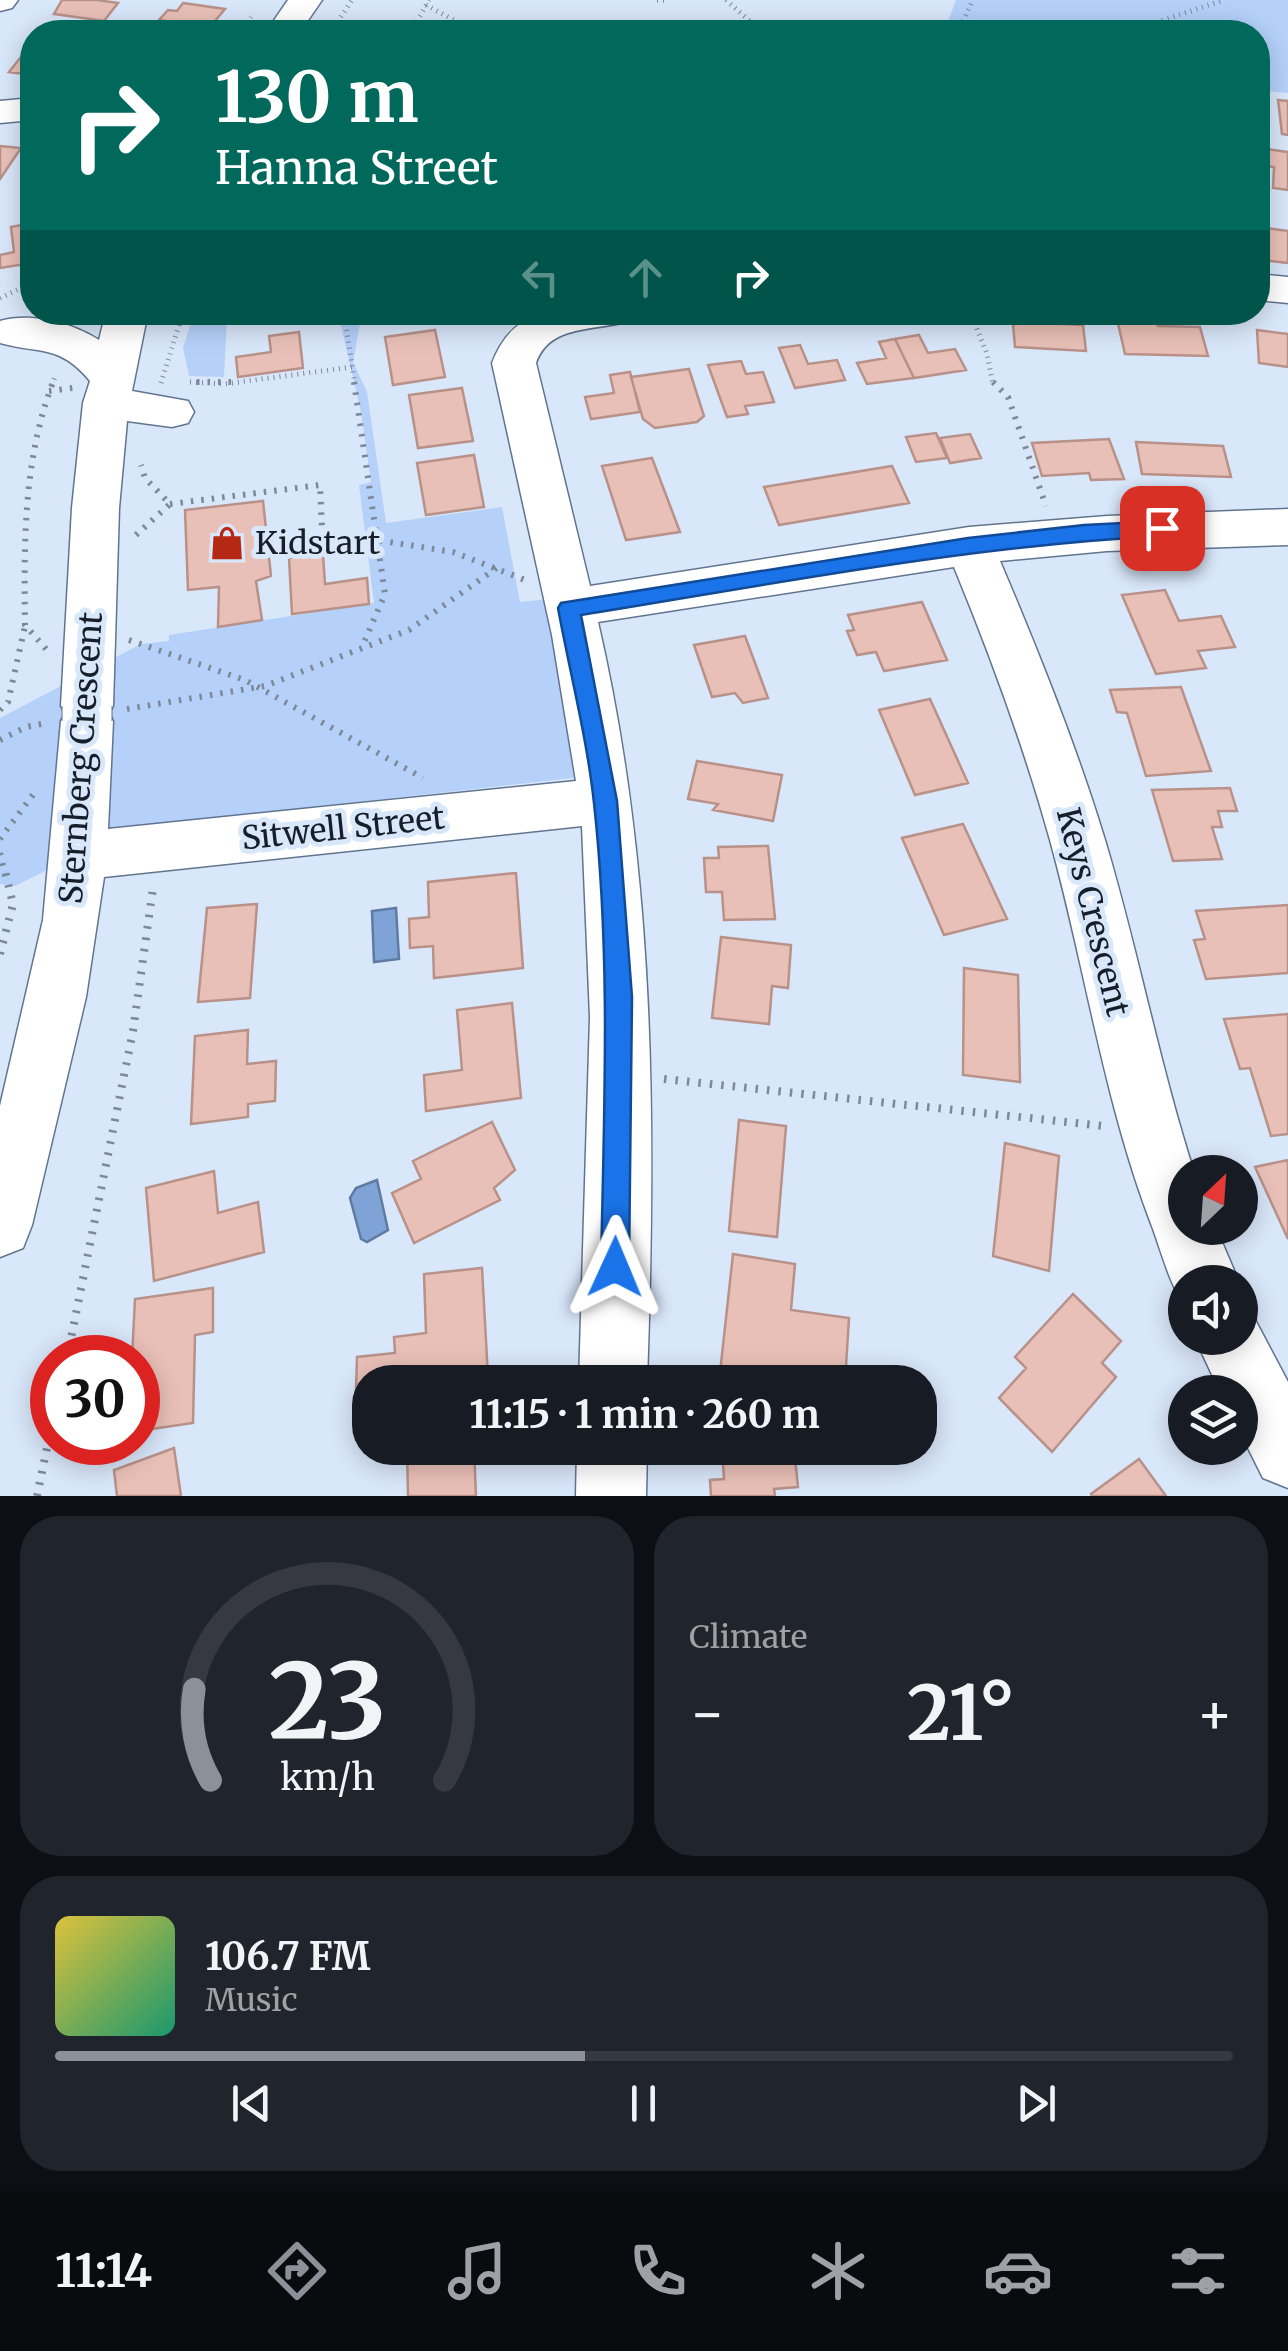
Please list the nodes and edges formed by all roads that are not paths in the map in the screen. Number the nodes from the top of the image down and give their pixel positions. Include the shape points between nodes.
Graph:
1 (32, 325) edge
2 (121, 325) edge
3 (543, 325) edge
4 (100, 375) junction
5 (162, 401) road end
6 (1288, 527) edge
7 (968, 546) junction
8 (551, 602) junction
9 (606, 801) junction
10 (80, 856) junction
11 (0, 1225) edge
12 (1200, 1265) edge
13 (1237, 1355) edge
14 (613, 1365) edge
15 (1288, 1453) edge
16 (612, 1465) edge
17 (612, 1496) edge

1 - 4 street via 60,336
2 - 4 street, Sternberg Crescent
3 - 8 street via 525,338 514,363
4 - 5 street
4 - 10 street, Sternberg Crescent
6 - 7 street via 1201,527
7 - 8 street
7 - 12 street, Keys Crescent via 1026,681 1078,842 1150,1131
8 - 9 street
9 - 10 street, Sitwell Street
9 - 14 street via 619,997
10 - 11 street, Sternberg Crescent via 40,1068
13 - 15 street
16 - 17 street

